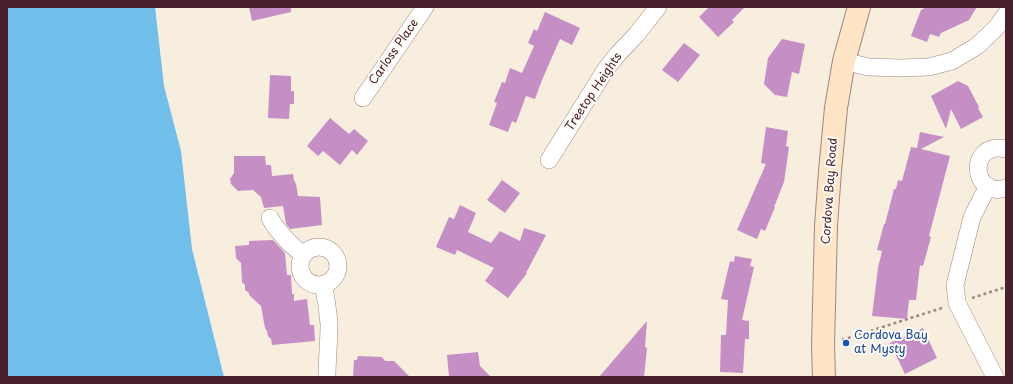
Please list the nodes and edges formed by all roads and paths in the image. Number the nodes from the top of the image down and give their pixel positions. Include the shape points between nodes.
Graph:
1 (425, 7) edge
2 (658, 7) edge
3 (859, 7) edge
4 (1006, 14) edge
5 (844, 61) junction
6 (363, 98) dead end
7 (1006, 149) edge
8 (549, 160) dead end
9 (988, 186) junction
10 (1006, 188) edge
11 (270, 218) dead end
12 (303, 255) junction
13 (323, 284) junction
14 (1006, 287) edge
15 (957, 303) junction
16 (823, 346) junction
17 (328, 377) edge
18 (824, 377) edge
19 (995, 377) edge

1 - 6 street, Carloss Place
2 - 8 street, Treetop Heights via 606,69
3 - 5 main road, Cordova Bay Road
4 - 5 street via 997,28 977,46 952,61 929,67 900,68 868,67
5 - 16 main road, Cordova Bay Road via 836,108 826,226
7 - 9 street via 992,149 986,152 978,163 979,176
9 - 10 street via 994,189
9 - 15 street via 972,217 955,285
11 - 12 street via 288,243
12 - 13 street via 300,268 305,279 317,285
12 - 13 street via 313,247 319,246 335,255 337,273 329,282
13 - 17 street via 329,324
14 - 15 path
15 - 16 path
15 - 19 street
16 - 18 main road, Cordova Bay Road

